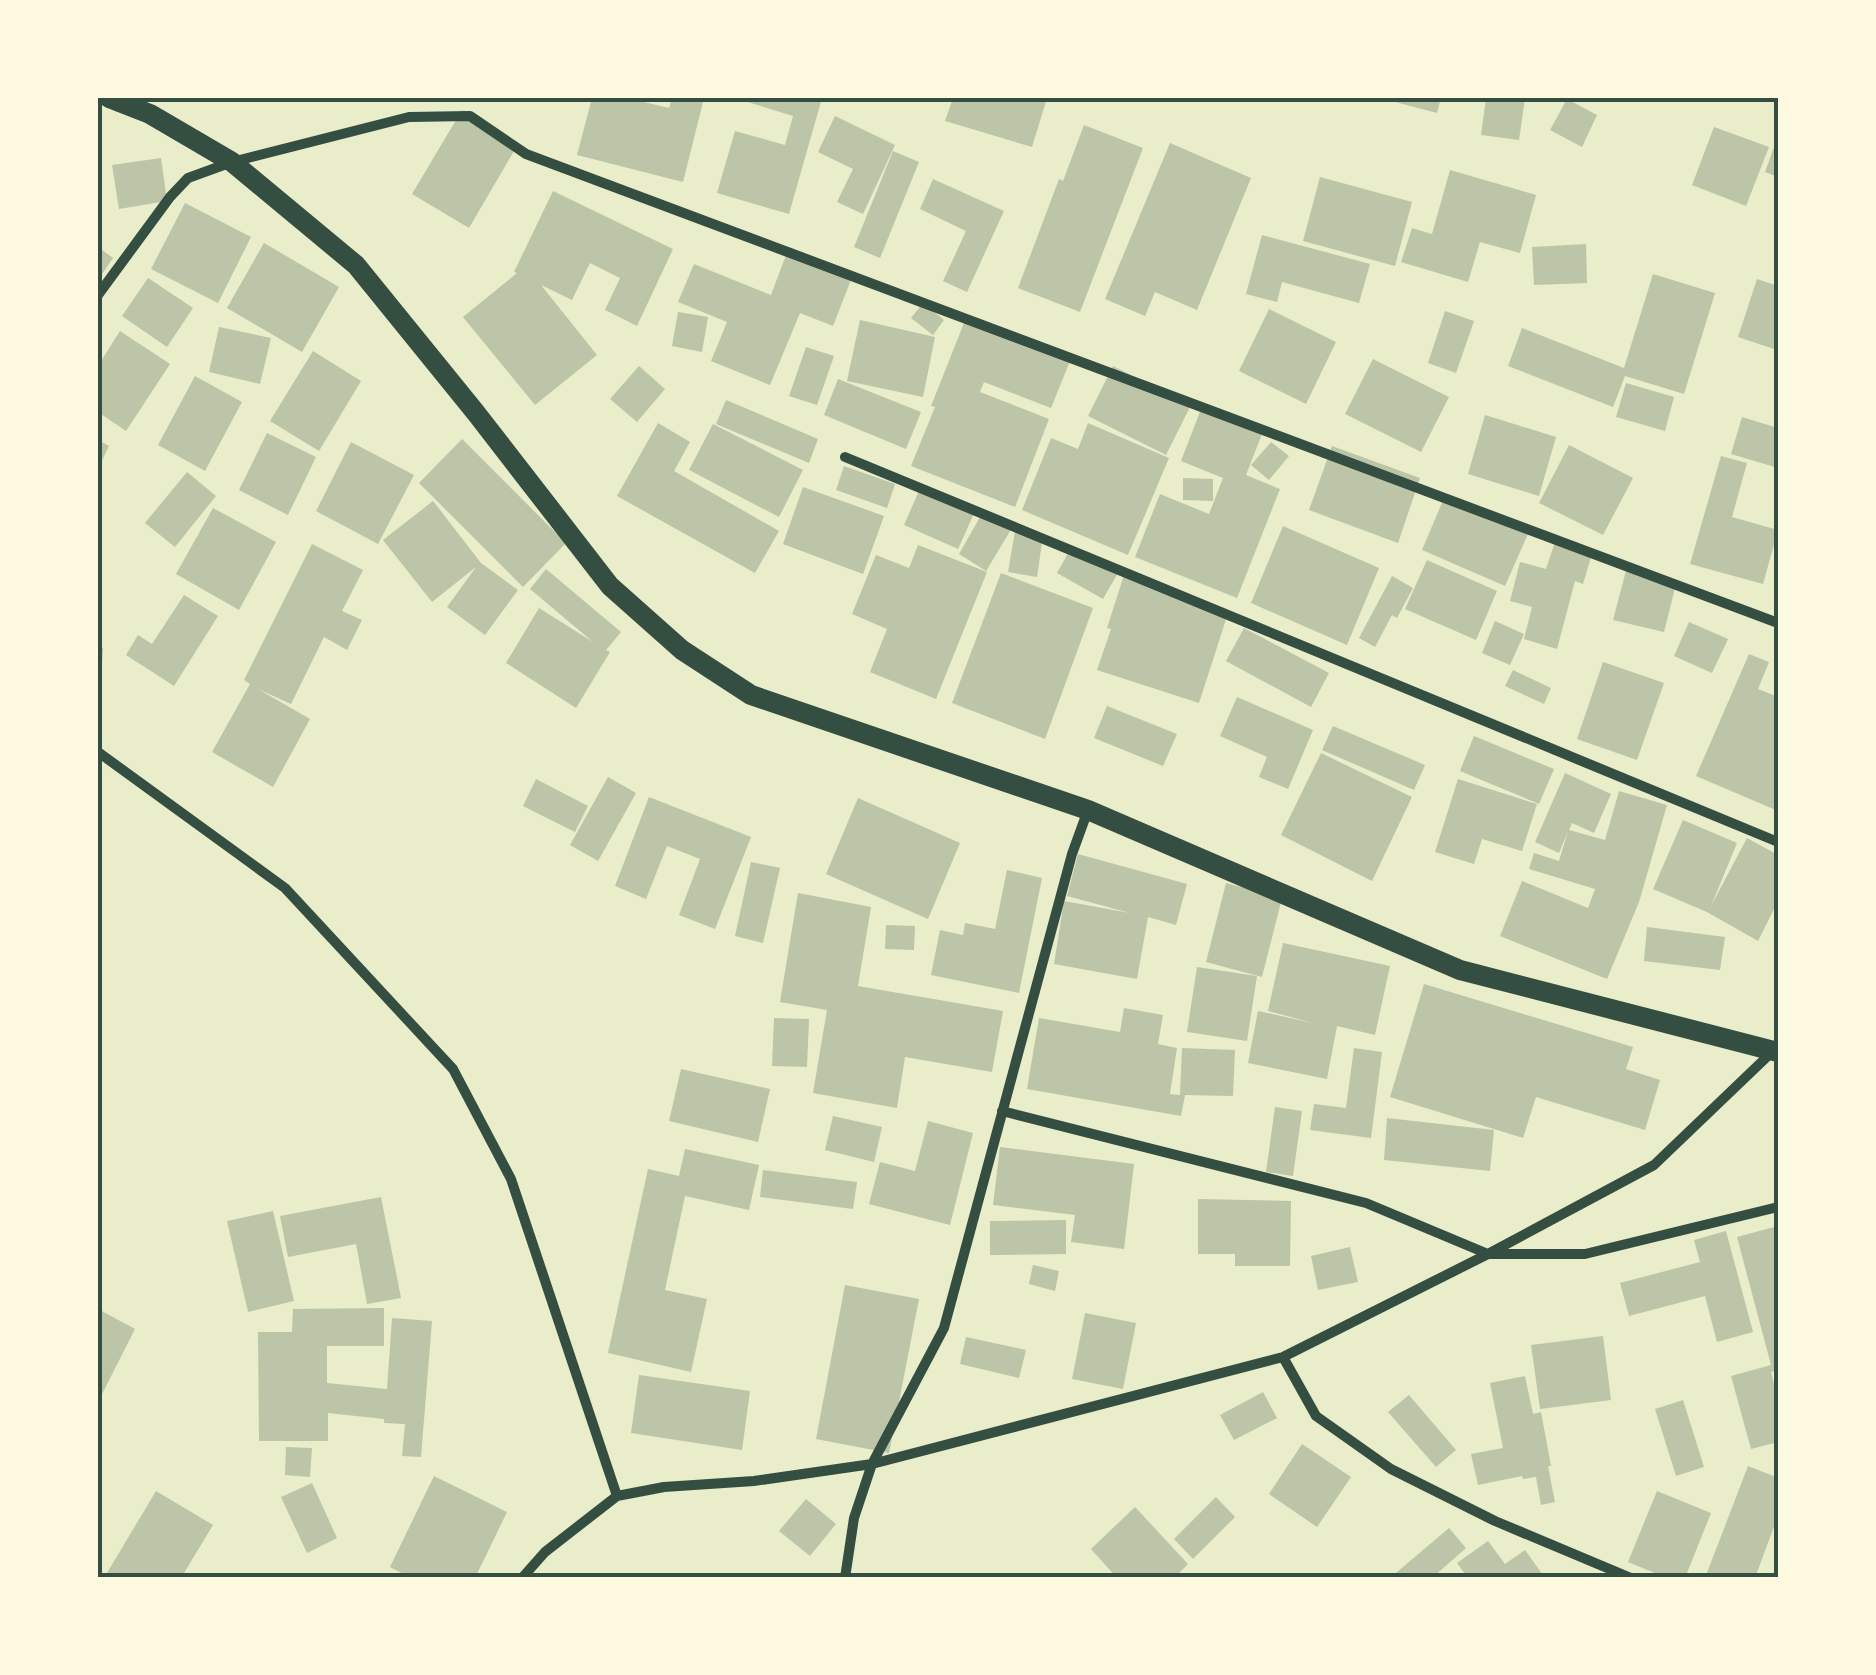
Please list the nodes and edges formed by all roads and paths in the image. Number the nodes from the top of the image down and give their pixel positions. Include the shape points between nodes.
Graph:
1 (108, 98) edge
2 (232, 162) junction
3 (98, 294) edge
4 (845, 457) dead end
5 (1778, 623) edge
6 (98, 752) edge
7 (1088, 810) junction
8 (1778, 842) edge
9 (1776, 1052) edge
10 (1002, 1111) junction
11 (1778, 1207) edge
12 (1488, 1254) junction
13 (1284, 1357) junction
14 (872, 1464) junction
15 (617, 1496) junction
16 (522, 1578) edge
17 (845, 1578) edge
18 (1631, 1578) edge

1 - 2 main road via 150,114
2 - 3 street via 188,178
2 - 5 street via 409,118 470,116 526,154
2 - 7 main road via 356,266 610,586 682,650 751,695
4 - 8 street
6 - 15 street via 285,888 453,1069 511,1179
7 - 9 main road via 1460,970
7 - 10 street
9 - 12 street via 1654,1165
10 - 12 street via 1366,1203
10 - 14 street via 944,1328
11 - 12 street via 1585,1254
12 - 13 street
13 - 14 street
13 - 18 street via 1316,1416 1390,1470
14 - 15 street
14 - 17 street via 854,1518
15 - 16 street via 544,1552

